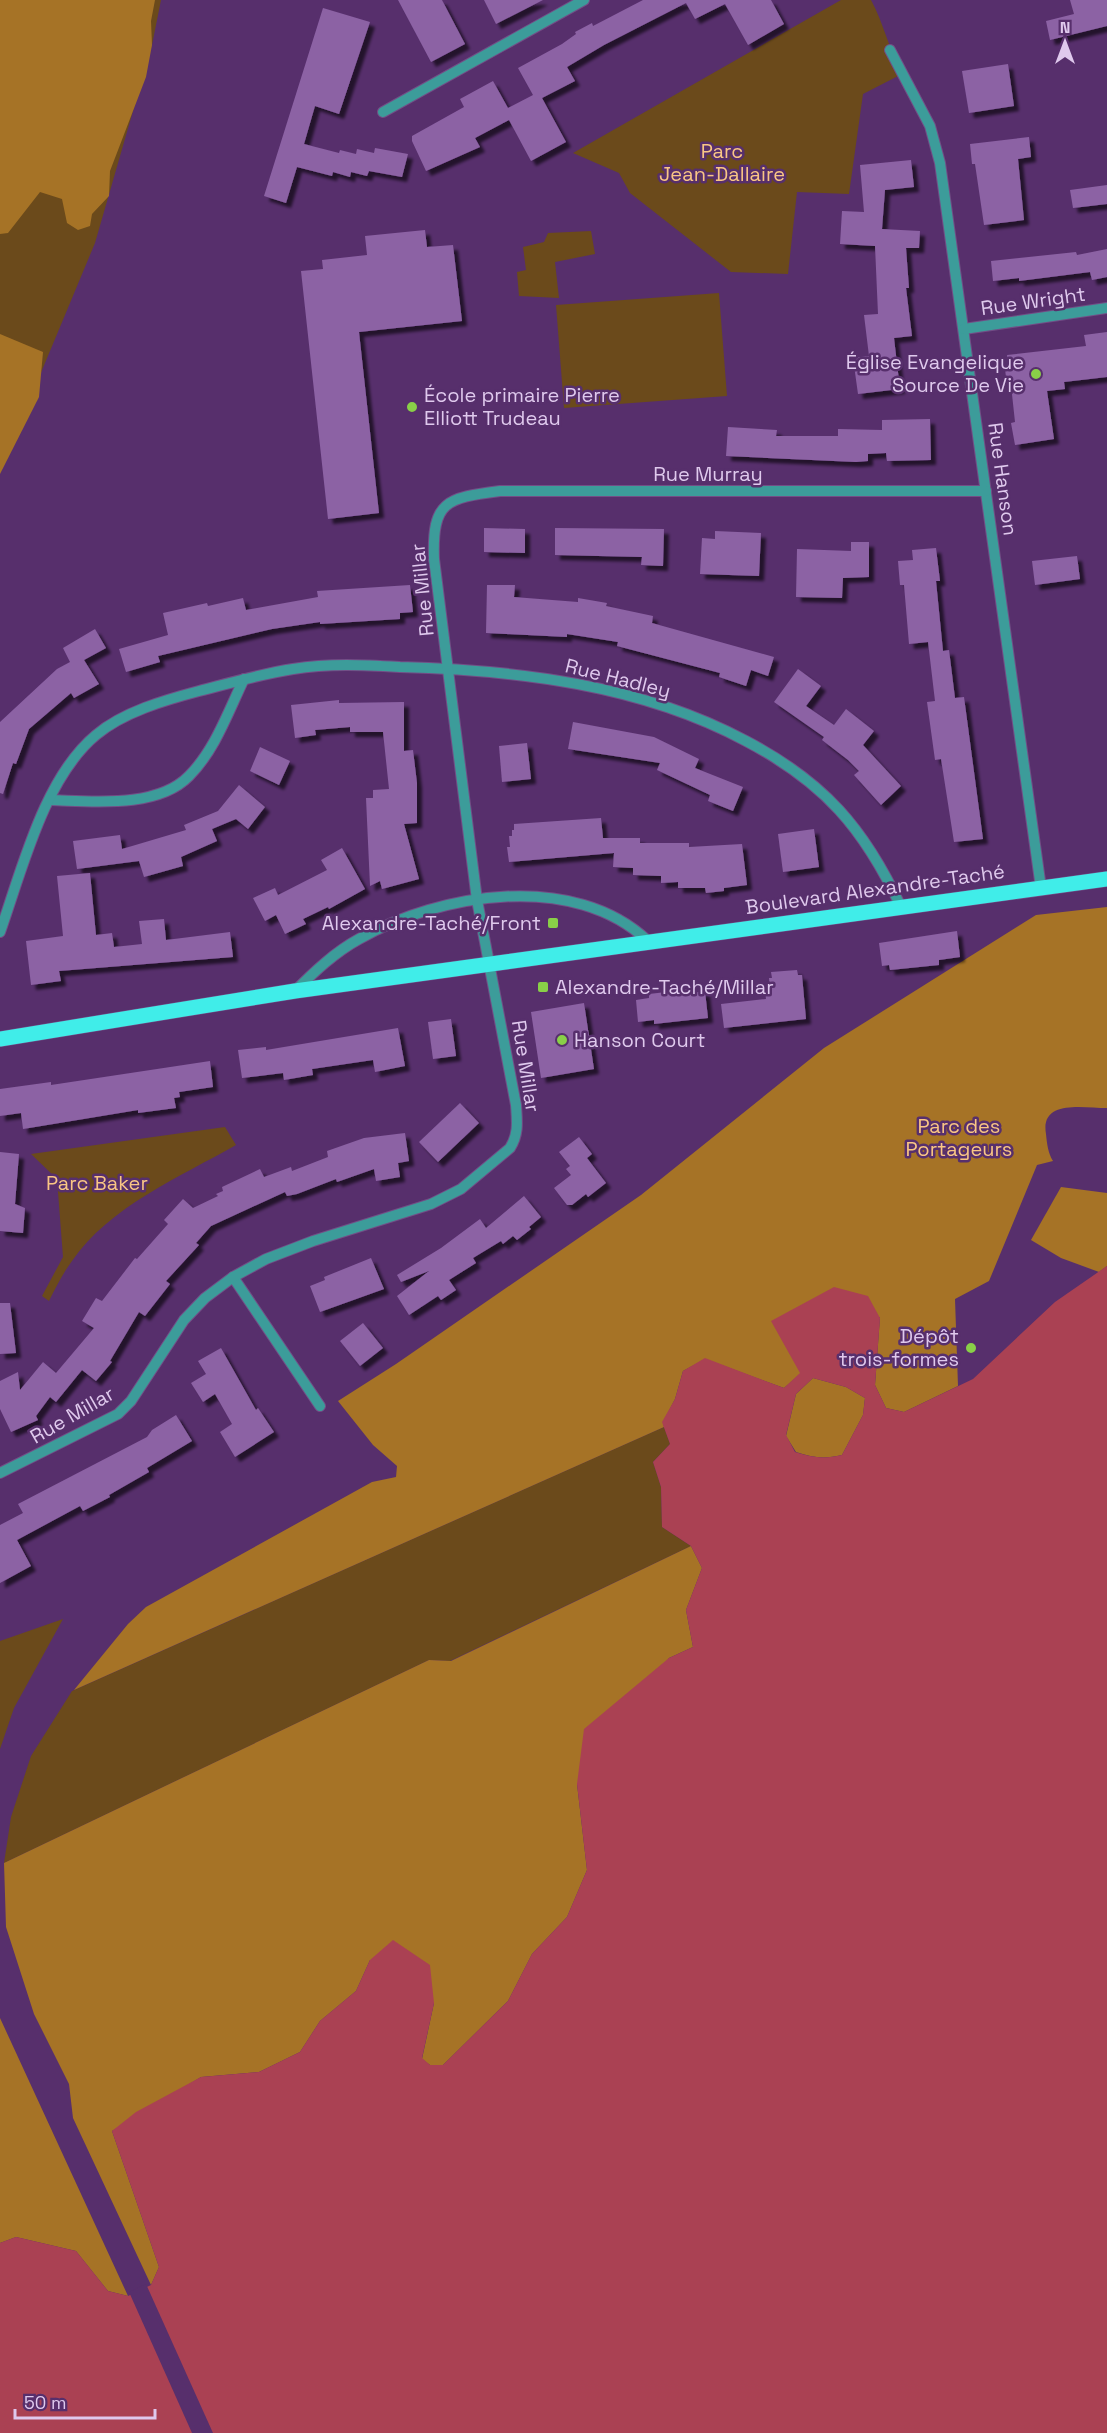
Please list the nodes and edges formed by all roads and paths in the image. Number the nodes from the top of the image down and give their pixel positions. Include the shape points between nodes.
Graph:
1 (584, 0) edge
2 (890, 50) dead end
3 (383, 112) dead end
4 (1107, 308) edge
5 (964, 329) junction
6 (986, 491) junction
7 (437, 515) joint
8 (448, 668) junction
9 (244, 679) junction
10 (50, 800) junction
11 (1107, 879) edge
12 (1041, 888) junction
13 (477, 900) junction
14 (901, 907) junction
15 (0, 932) edge
16 (648, 941) junction
17 (489, 964) junction
18 (295, 991) junction
19 (0, 1039) edge
20 (233, 1277) junction
21 (320, 1406) dead end
22 (0, 1473) edge

1 - 3 street
2 - 5 street, Rue Hanson via 934,137
4 - 5 street, Rue Wright
5 - 6 street, Rue Hanson
6 - 7 street, Rue Murray via 500,491 450,502
6 - 12 street, Rue Hanson
7 - 8 street, Rue Millar via 433,538
8 - 9 street, Rue Hadley via 335,664
8 - 13 street, Rue Millar
8 - 14 street, Rue Hadley via 565,681 698,718 747,741 827,795 856,826
9 - 10 street, Rue Hadley via 178,697 120,720 97,734 78,753
9 - 10 street via 207,753 188,778 163,792 134,800
10 - 15 street, Rue Hadley
11 - 12 main road, Boulevard Alexandre-Taché
12 - 14 main road, Boulevard Alexandre-Taché
13 - 16 street via 569,900 612,915
13 - 17 street, Rue Millar
13 - 18 street via 391,924 358,939 318,968
14 - 16 main road, Boulevard Alexandre-Taché
16 - 17 main road, Boulevard Alexandre-Taché
17 - 18 main road, Boulevard Alexandre-Taché
17 - 20 street, Rue Millar via 516,1105 518,1132 510,1148 461,1189 430,1204 266,1259
18 - 19 main road, Boulevard Alexandre-Taché
20 - 21 street
20 - 22 street, Rue Millar via 193,1309 131,1401 118,1414

